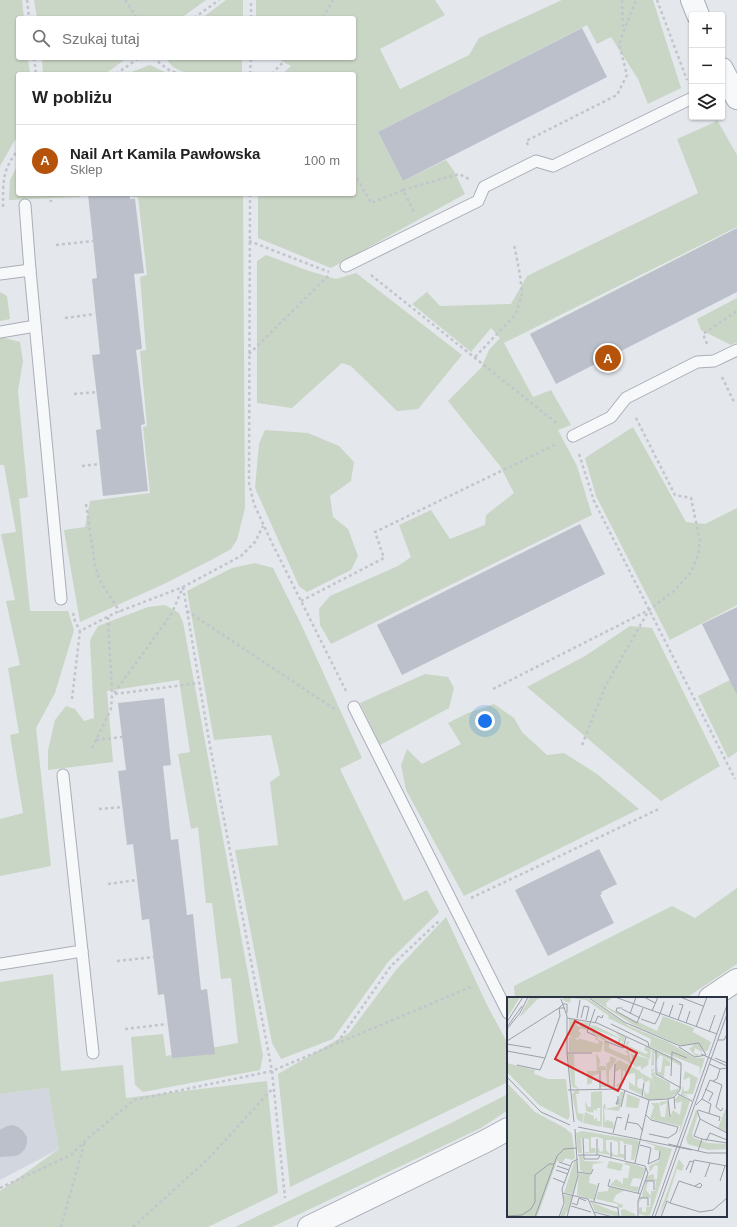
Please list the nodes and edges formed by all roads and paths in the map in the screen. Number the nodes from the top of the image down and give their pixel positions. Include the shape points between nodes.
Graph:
1 (27, 0) edge
2 (125, 0) edge
3 (219, 0) edge
4 (251, 0) edge
5 (333, 0) edge
6 (622, 0) edge
7 (636, 0) edge
8 (657, 0) edge
9 (692, 0) edge
10 (697, 12) edge
11 (29, 16) edge
12 (137, 16) edge
13 (197, 16) edge
14 (251, 16) edge
15 (324, 16) edge
16 (624, 32) junction
17 (34, 60) edge
18 (136, 60) edge
19 (156, 60) edge
20 (251, 60) edge
21 (285, 60) edge
22 (36, 72) edge
23 (119, 72) edge
24 (174, 72) edge
25 (250, 72) edge
26 (274, 72) edge
27 (689, 86) dead end
28 (689, 99) edge
29 (16, 153) edge
30 (536, 161) junction
31 (356, 177) edge
32 (484, 187) junction
33 (403, 190) junction
34 (50, 196) edge
35 (250, 196) edge
36 (51, 202) dead end
37 (25, 205) dead end
38 (3, 207) dead end
39 (422, 229) junction
40 (249, 240) junction
41 (93, 241) dead end
42 (514, 244) dead end
43 (56, 246) dead end
44 (350, 264) joint
45 (30, 270) junction
46 (0, 274) edge
47 (737, 311) edge
48 (95, 314) dead end
49 (65, 318) dead end
50 (35, 326) junction
51 (0, 332) edge
52 (737, 350) edge
53 (249, 354) junction
54 (475, 357) junction
55 (714, 361) junction
56 (97, 392) dead end
57 (74, 394) dead end
58 (626, 398) junction
59 (737, 402) edge
60 (573, 436) junction
61 (100, 464) dead end
62 (82, 466) dead end
63 (86, 504) dead end
64 (264, 525) junction
65 (183, 587) junction
66 (61, 599) dead end
67 (301, 601) junction
68 (73, 610) dead end
69 (649, 610) junction
70 (187, 611) junction
71 (120, 612) junction
72 (108, 617) junction
73 (80, 631) junction
74 (199, 683) junction
75 (493, 689) dead end
76 (113, 695) junction
77 (72, 699) dead end
78 (354, 707) junction
79 (122, 737) dead end
80 (96, 740) junction
81 (582, 745) dead end
82 (92, 748) dead end
83 (63, 775) dead end
84 (734, 779) dead end
85 (122, 807) dead end
86 (660, 808) dead end
87 (99, 809) dead end
88 (137, 880) dead end
89 (108, 884) dead end
90 (455, 906) junction
91 (82, 951) junction
92 (154, 957) dead end
93 (117, 961) dead end
94 (0, 964) edge
95 (490, 978) junction
96 (737, 980) edge
97 (712, 997) edge
98 (507, 1011) edge
99 (168, 1024) dead end
100 (125, 1029) dead end
101 (336, 1043) junction
102 (93, 1053) dead end
103 (272, 1071) junction
104 (273, 1087) junction
105 (507, 1130) edge
106 (85, 1141) junction
107 (0, 1188) edge
108 (285, 1198) dead end
109 (61, 1227) edge
110 (134, 1227) edge
111 (309, 1227) edge

1 - 11 path
2 - 12 path
3 - 13 path
4 - 14 path
5 - 15 path
6 - 16 path
7 - 16 path
8 - 27 path
9 - 10 street
16 - 30 path via 619,44 627,75 616,95 526,141
17 - 22 path
18 - 23 path
19 - 24 path
20 - 25 path
21 - 26 path
28 - 30 lane via 553,166
29 - 38 path via 7,165 3,181
30 - 32 lane
31 - 33 path via 371,203
32 - 33 path via 459,174
32 - 39 lane via 478,201
33 - 39 path
34 - 36 path
35 - 40 path
37 - 45 lane
39 - 44 lane
40 - 53 path
40 - 53 path via 331,273
41 - 43 path
42 - 54 path via 522,294 516,314
44 - 54 path
45 - 46 lane
45 - 50 lane
47 - 55 path via 703,334
48 - 49 path
50 - 51 lane
50 - 66 lane
52 - 55 lane
53 - 64 path via 249,484 254,504
54 - 60 path
55 - 58 lane via 697,362
55 - 59 path via 733,400
56 - 57 path
58 - 60 lane via 611,417
58 - 69 path via 675,495 691,498 700,541 698,556 691,572 676,590
60 - 67 path via 375,532 384,558
60 - 69 path via 594,501
61 - 62 path
63 - 71 path via 99,579
64 - 65 path via 255,542 241,556
64 - 67 path
65 - 70 path
65 - 71 path
65 - 76 path via 172,613
67 - 78 path
68 - 73 path
69 - 75 path
69 - 81 path via 605,687
69 - 84 path
70 - 74 path
70 - 78 path via 342,714
71 - 72 path
72 - 73 path
72 - 76 path
73 - 77 path
74 - 76 path
74 - 103 path
76 - 80 path via 111,709
78 - 90 lane
79 - 80 path
80 - 82 path
83 - 91 lane
85 - 87 path
86 - 90 path
88 - 89 path
90 - 95 lane
90 - 101 path via 391,966
91 - 94 lane
91 - 102 lane
92 - 93 path
95 - 98 lane
95 - 101 path
96 - 97 street
99 - 100 path
101 - 103 path
103 - 104 path
103 - 106 path via 134,1100
104 - 108 path
104 - 110 path via 209,1158
105 - 111 street
106 - 107 path via 71,1155
106 - 109 path

